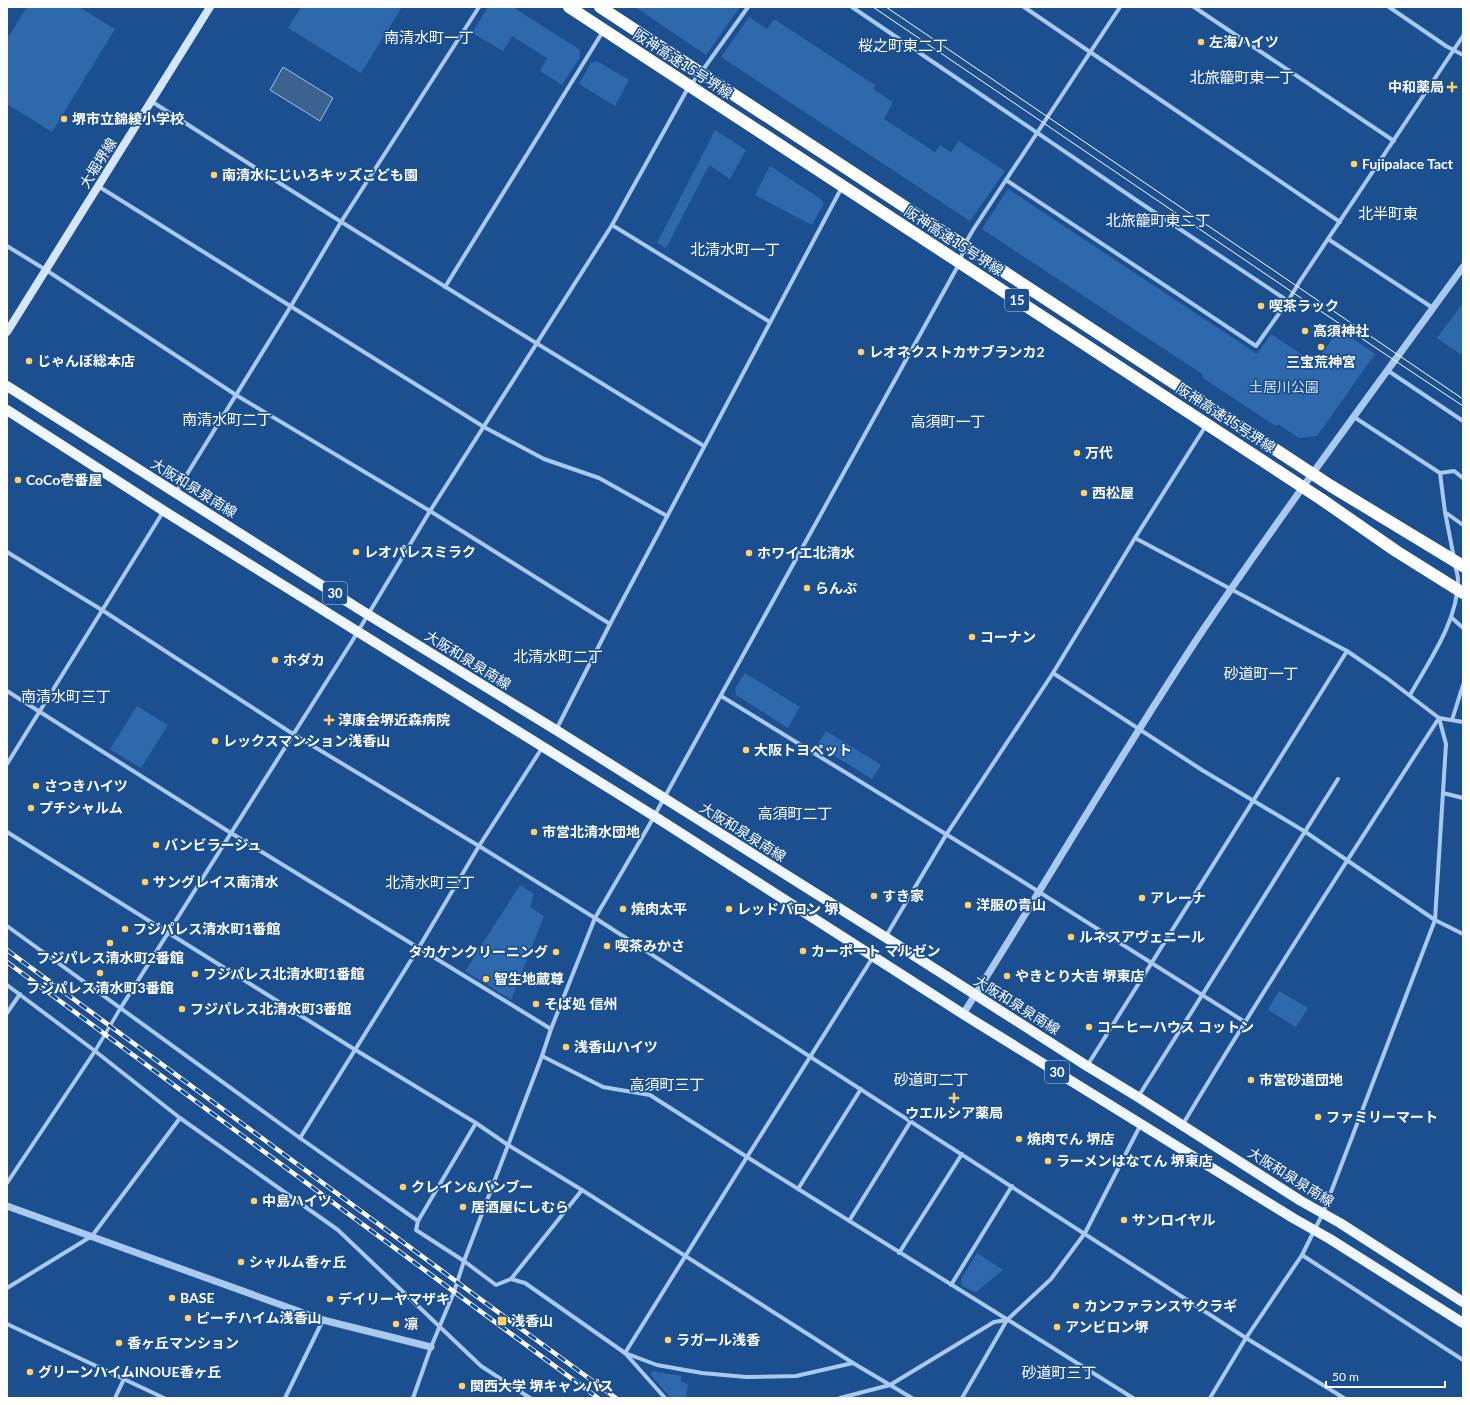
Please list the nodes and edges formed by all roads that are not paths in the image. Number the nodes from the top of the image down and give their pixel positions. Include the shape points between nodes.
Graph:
1 (210, 7) edge
2 (479, 7) edge
3 (562, 7) edge
4 (569, 7) edge
5 (600, 7) edge
6 (605, 7) edge
7 (748, 7) edge
8 (852, 7) edge
9 (1024, 7) edge
10 (1120, 7) edge
11 (1194, 7) edge
12 (1389, 7) edge
13 (602, 33) junction
14 (1463, 36) edge
15 (1454, 50) junction
16 (1091, 52) junction
17 (1463, 55) edge
18 (702, 71) junction
19 (688, 88) junction
20 (151, 101) junction
21 (1037, 134) junction
22 (1394, 141) junction
23 (1006, 180) junction
24 (98, 186) junction
25 (842, 187) junction
26 (341, 222) junction
27 (1340, 222) junction
28 (612, 225) junction
29 (1328, 239) junction
30 (966, 242) junction
31 (7, 246) edge
32 (959, 264) junction
33 (1463, 267) edge
34 (46, 270) junction
35 (445, 287) junction
36 (1288, 301) junction
37 (291, 306) junction
38 (1433, 308) junction
39 (770, 322) junction
40 (7, 332) edge
41 (535, 343) junction
42 (1387, 370) junction
43 (7, 386) edge
44 (236, 395) junction
45 (7, 410) edge
46 (1354, 417) junction
47 (1463, 421) edge
48 (484, 427) junction
49 (1205, 427) junction
50 (704, 446) junction
51 (1314, 471) junction
52 (1440, 473) junction
53 (1463, 478) edge
54 (1302, 489) junction
55 (176, 493) junction
56 (164, 511) junction
57 (430, 511) junction
58 (1445, 512) junction
59 (667, 516) junction
60 (1463, 525) edge
61 (1135, 538) junction
62 (7, 552) edge
63 (1463, 566) edge
64 (1231, 590) junction
65 (1463, 593) edge
66 (102, 610) junction
67 (368, 614) junction
68 (1451, 617) junction
69 (610, 624) junction
70 (1463, 628) edge
71 (358, 632) junction
72 (1347, 651) junction
73 (1053, 673) junction
74 (1463, 685) edge
75 (7, 691) edge
76 (1410, 695) junction
77 (721, 696) junction
78 (40, 712) junction
79 (1439, 718) junction
80 (1452, 720) junction
81 (1463, 722) edge
82 (1140, 728) junction
83 (556, 730) junction
84 (293, 734) junction
85 (542, 748) junction
86 (7, 764) edge
87 (1338, 779) dead end
88 (1443, 793) junction
89 (1463, 798) edge
90 (663, 799) junction
91 (1253, 800) junction
92 (654, 816) junction
93 (1304, 831) junction
94 (7, 832) edge
95 (231, 833) junction
96 (946, 835) junction
97 (479, 846) junction
98 (1347, 860) junction
99 (1038, 892) junction
100 (595, 918) junction
101 (1434, 920) junction
102 (7, 926) edge
103 (168, 932) junction
104 (1463, 934) edge
105 (885, 937) junction
106 (418, 949) junction
107 (873, 957) junction
108 (1152, 962) junction
109 (7, 985) edge
110 (20, 994) junction
111 (975, 995) junction
112 (1202, 995) junction
113 (120, 1009) junction
114 (7, 1013) edge
115 (963, 1014) junction
116 (1245, 1022) junction
117 (551, 1029) junction
118 (354, 1049) junction
119 (95, 1051) junction
120 (542, 1056) junction
121 (811, 1057) junction
122 (1087, 1066) junction
123 (861, 1089) junction
124 (1138, 1097) junction
125 (180, 1118) junction
126 (911, 1121) junction
127 (476, 1122) junction
128 (1141, 1123) junction
129 (1183, 1126) junction
130 (300, 1138) junction
131 (508, 1145) junction
132 (962, 1154) junction
133 (747, 1157) junction
134 (7, 1183) edge
135 (1012, 1186) junction
136 (798, 1189) junction
137 (582, 1190) junction
138 (7, 1206) edge
139 (1323, 1214) junction
140 (418, 1221) junction
141 (849, 1221) junction
142 (1315, 1231) junction
143 (1085, 1233) junction
144 (92, 1236) junction
145 (899, 1253) junction
146 (1302, 1254) junction
147 (686, 1256) junction
148 (464, 1261) junction
149 (511, 1279) junction
150 (950, 1285) junction
151 (7, 1288) edge
152 (1463, 1302) edge
153 (323, 1320) junction
154 (1007, 1320) junction
155 (1463, 1323) edge
156 (7, 1324) edge
157 (439, 1326) junction
158 (1246, 1338) junction
159 (431, 1347) junction
160 (626, 1353) junction
161 (1463, 1360) edge
162 (853, 1363) junction
163 (124, 1379) junction
164 (890, 1384) junction
165 (115, 1398) edge
166 (164, 1398) edge
167 (285, 1398) edge
168 (413, 1398) edge
169 (530, 1398) edge
170 (665, 1398) edge
171 (840, 1398) edge
172 (912, 1398) edge
173 (962, 1398) edge
174 (1133, 1398) edge
175 (1210, 1398) edge
176 (1344, 1398) edge

1 - 20 main road, 大堀堺線
2 - 26 street
3 - 13 street
4 - 65 highway, 阪神高速15号堺線 / 15
5 - 63 highway, 阪神高速15号堺線 / 15 via 1325,481
6 - 18 street
7 - 18 street
8 - 21 street
9 - 16 street
10 - 16 street
11 - 22 street
12 - 15 street
13 - 19 street
13 - 35 street
14 - 15 street
15 - 17 street
15 - 22 street
16 - 21 street
16 - 27 street
18 - 19 street
18 - 30 street
19 - 25 street
19 - 28 street
20 - 24 main road, 大堀堺線
20 - 26 street
21 - 23 street
21 - 36 street
22 - 27 street
23 - 30 street
23 - 36 street via 1256,346
24 - 34 main road, 大堀堺線
24 - 37 street
25 - 32 street
25 - 39 street
26 - 35 street
26 - 37 street
27 - 29 street
28 - 39 street
28 - 41 street
29 - 36 street
29 - 38 street
30 - 32 street
30 - 51 street
31 - 34 street
32 - 49 street
32 - 77 street
33 - 38 street
34 - 40 main road, 大堀堺線
34 - 44 street
35 - 41 street
37 - 44 street
37 - 48 street
38 - 42 street
39 - 50 street
41 - 48 street
41 - 50 street
42 - 46 street
42 - 47 street
43 - 55 main road, 大阪和泉泉南線 / 30
44 - 55 street
44 - 57 street
45 - 56 main road, 30
46 - 51 street
46 - 52 street
48 - 57 street
48 - 59 street via 544,459 599,478
49 - 54 street
49 - 61 street
50 - 59 street
51 - 54 street
52 - 53 street via 1454,471
52 - 58 street
54 - 64 street
55 - 67 main road, 大阪和泉泉南線 / 30
56 - 66 street
56 - 71 main road, 30
57 - 67 street
57 - 69 street
58 - 60 street
58 - 68 street via 1458,579
59 - 69 street
61 - 64 street
61 - 73 street
62 - 66 street
64 - 72 street
64 - 82 street
66 - 78 street
66 - 84 street
67 - 71 street
67 - 83 main road, 大阪和泉泉南線 / 30
68 - 70 street
68 - 76 street
69 - 83 street
71 - 84 street
71 - 85 main road, 30
72 - 76 street
72 - 91 street
73 - 82 street
73 - 96 street
74 - 80 street
75 - 78 street
76 - 79 street
77 - 90 street
77 - 96 street
78 - 86 street
78 - 95 street
79 - 80 street
79 - 88 street via 1446,744
79 - 98 street
80 - 81 street
82 - 91 street via 1202,770
82 - 99 street
83 - 90 main road, 大阪和泉泉南線 / 30
84 - 95 street
84 - 97 street
85 - 92 main road, 30
85 - 97 street
87 - 93 street
88 - 89 street
88 - 101 street
90 - 92 street
90 - 105 main road, 大阪和泉泉南線 / 30
91 - 93 street
91 - 108 street
92 - 100 street
92 - 107 main road, 30
93 - 98 street
93 - 112 street
94 - 103 street
95 - 103 street
95 - 106 street
96 - 99 street
96 - 105 street
97 - 100 street
97 - 106 street
98 - 101 street
98 - 116 street
99 - 108 street
99 - 111 street
100 - 117 street
100 - 121 street
101 - 104 street
101 - 139 street
102 - 113 street
103 - 113 street
103 - 118 street
105 - 111 main road, 大阪和泉泉南線 / 30
106 - 117 street
106 - 118 street
107 - 115 main road, 30
107 - 121 street
108 - 112 street
108 - 122 street
109 - 110 street
110 - 114 street
110 - 119 street
111 - 115 street
111 - 122 main road, 大阪和泉泉南線 / 30
112 - 116 street
112 - 124 street
113 - 119 street
113 - 130 street
115 - 128 main road, 30
116 - 129 street
117 - 120 street
118 - 127 street
118 - 130 street
119 - 125 street
119 - 134 street
120 - 131 street
120 - 133 street via 603,1087 650,1095
121 - 123 street
121 - 133 street
122 - 124 main road, 大阪和泉泉南線 / 30
123 - 126 street
123 - 136 street
124 - 129 main road, 大阪和泉泉南線 / 30
125 - 144 street
125 - 157 street via 338,1230
126 - 132 street
126 - 141 street
127 - 131 street
127 - 140 street
128 - 142 main road, 30
128 - 143 street
129 - 139 main road, 大阪和泉泉南線 / 30
130 - 140 street
131 - 137 street
131 - 148 street
132 - 135 street
132 - 145 street
133 - 136 street
133 - 147 street
135 - 143 street
135 - 150 street
136 - 141 street
137 - 147 street
137 - 149 street
138 - 144 street
139 - 142 street
139 - 152 main road, 大阪和泉泉南線 / 30
140 - 148 street via 416,1230
141 - 145 street
142 - 146 street
142 - 155 main road, 30
143 - 154 street via 1051,1279
143 - 158 street
144 - 151 street
144 - 153 street
145 - 150 street
146 - 158 street
146 - 161 street
147 - 160 street
147 - 162 street
148 - 149 street via 496,1285
148 - 157 street
149 - 160 street via 525,1283
150 - 154 street
153 - 159 street
153 - 167 street
154 - 164 street via 994,1322
154 - 173 street
154 - 174 street
156 - 163 street
157 - 159 street
157 - 169 street via 481,1366
158 - 175 street
158 - 176 street
159 - 168 street
160 - 162 street via 657,1365 746,1377 796,1376
160 - 170 street
162 - 164 street
163 - 165 street
163 - 166 street
164 - 171 street
164 - 172 street

